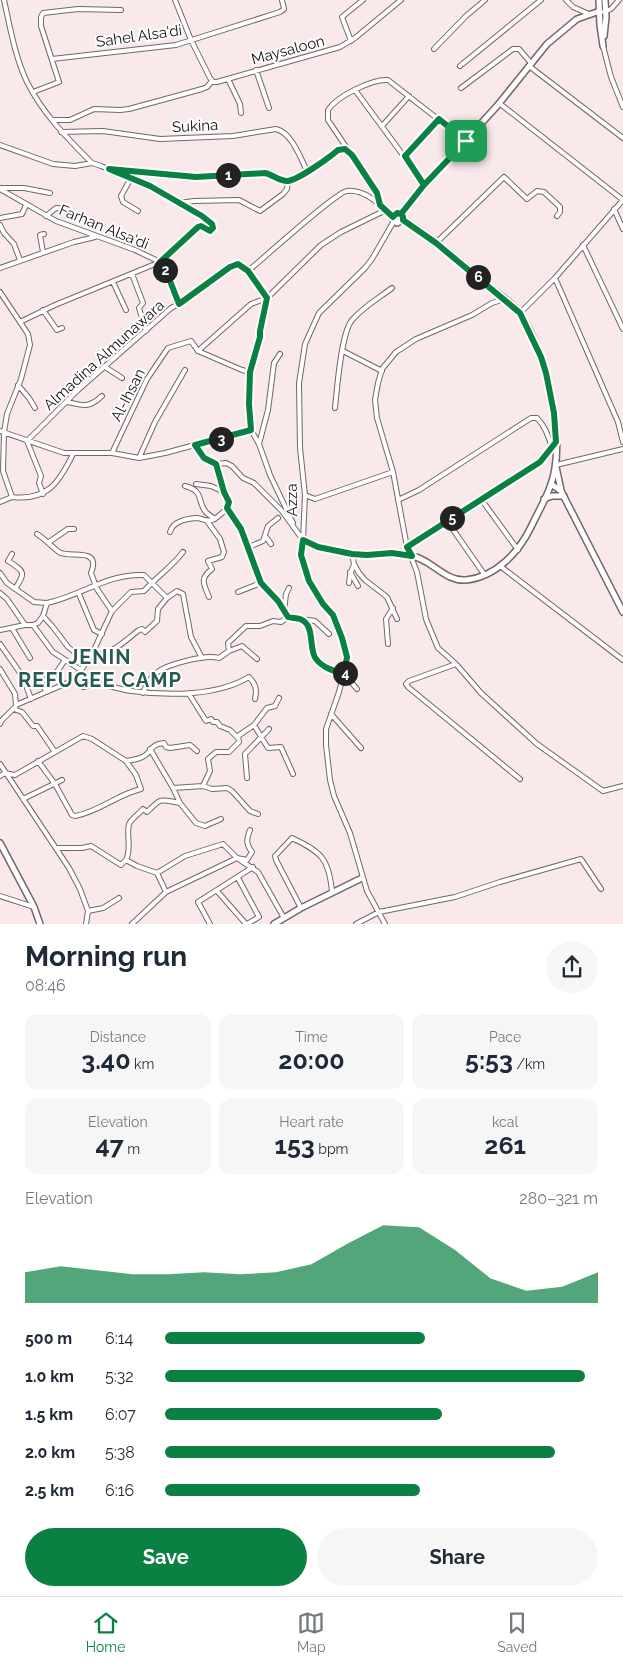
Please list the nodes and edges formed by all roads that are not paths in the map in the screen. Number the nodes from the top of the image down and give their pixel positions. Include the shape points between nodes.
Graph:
1 (4, 0) edge
2 (175, 0) edge
3 (282, 0) edge
4 (363, 0) edge
5 (401, 0) edge
6 (485, 0) edge
7 (541, 0) edge
8 (566, 0) edge
9 (599, 0) edge
10 (618, 1) edge
11 (605, 3) edge
12 (122, 10) dead end
13 (603, 12) junction
14 (590, 14) junction
15 (191, 40) junction
16 (351, 41) junction
17 (603, 46) joint
18 (434, 49) dead end
19 (52, 59) junction
20 (530, 64) junction
21 (460, 66) dead end
22 (256, 70) junction
23 (228, 79) junction
24 (212, 81) junction
25 (461, 88) dead end
26 (355, 90) junction
27 (34, 92) junction
28 (409, 96) junction
29 (622, 101) edge
30 (499, 103) junction
31 (623, 107) edge
32 (269, 108) dead end
33 (241, 113) dead end
34 (439, 119) junction
35 (52, 120) junction
36 (382, 126) junction
37 (61, 132) junction
38 (623, 138) edge
39 (466, 141) junction
40 (0, 145) edge
41 (352, 155) junction
42 (405, 156) junction
43 (92, 163) junction
44 (109, 169) junction
45 (307, 171) junction
46 (131, 178) junction
47 (288, 181) junction
48 (424, 185) junction
49 (0, 189) edge
50 (50, 192) dead end
51 (623, 200) edge
52 (179, 202) junction
53 (26, 205) junction
54 (380, 205) junction
55 (68, 210) dead end
56 (386, 210) junction
57 (614, 210) junction
58 (138, 211) dead end
59 (401, 214) junction
60 (46, 216) junction
61 (557, 216) dead end
62 (0, 218) edge
63 (394, 219) junction
64 (403, 220) junction
65 (0, 224) edge
66 (623, 229) edge
67 (44, 234) dead end
68 (97, 236) junction
69 (436, 243) junction
70 (583, 245) junction
71 (43, 252) junction
72 (20, 260) junction
73 (160, 262) junction
74 (0, 268) edge
75 (248, 271) junction
76 (132, 274) junction
77 (555, 278) junction
78 (113, 282) junction
79 (392, 288) dead end
80 (0, 292) edge
81 (267, 298) junction
82 (505, 299) junction
83 (179, 304) junction
84 (43, 310) junction
85 (126, 310) dead end
86 (520, 313) junction
87 (20, 322) junction
88 (62, 328) dead end
89 (623, 328) edge
90 (146, 331) junction
91 (198, 351) junction
92 (342, 351) junction
93 (280, 354) dead end
94 (105, 367) junction
95 (185, 370) dead end
96 (382, 371) junction
97 (250, 372) junction
98 (122, 378) dead end
99 (18, 385) junction
100 (102, 396) dead end
101 (66, 402) junction
102 (36, 408) dead end
103 (335, 408) dead end
104 (251, 430) junction
105 (2, 432) edge
106 (27, 441) junction
107 (623, 442) edge
108 (259, 444) junction
109 (554, 444) junction
110 (195, 445) junction
111 (623, 449) edge
112 (112, 453) junction
113 (73, 454) junction
114 (139, 458) junction
115 (216, 464) junction
116 (556, 465) junction
117 (1, 471) edge
118 (393, 472) junction
119 (196, 484) dead end
120 (185, 486) dead end
121 (550, 486) junction
122 (224, 492) junction
123 (43, 494) junction
124 (563, 494) junction
125 (305, 495) junction
126 (12, 497) junction
127 (482, 498) junction
128 (398, 500) junction
129 (544, 500) junction
130 (0, 502) edge
131 (227, 508) junction
132 (278, 518) dead end
133 (214, 520) junction
134 (447, 520) junction
135 (207, 521) junction
136 (74, 529) dead end
137 (170, 532) dead end
138 (37, 534) dead end
139 (266, 537) junction
140 (303, 540) junction
141 (49, 542) junction
142 (271, 544) dead end
143 (248, 547) junction
144 (407, 547) junction
145 (518, 550) junction
146 (183, 552) dead end
147 (12, 554) dead end
148 (352, 554) junction
149 (412, 556) junction
150 (354, 564) junction
151 (500, 566) junction
152 (350, 572) junction
153 (0, 573) edge
154 (484, 574) junction
155 (151, 582) junction
156 (261, 583) junction
157 (349, 583) dead end
158 (96, 584) junction
159 (358, 586) dead end
160 (289, 588) dead end
161 (15, 589) junction
162 (238, 592) dead end
163 (0, 593) edge
164 (79, 594) junction
165 (210, 597) dead end
166 (167, 598) junction
167 (47, 603) junction
168 (393, 608) junction
169 (112, 611) junction
170 (284, 611) junction
171 (623, 612) edge
172 (43, 616) junction
173 (288, 617) junction
174 (397, 618) dead end
175 (300, 619) junction
176 (26, 625) junction
177 (33, 625) junction
178 (12, 628) junction
179 (0, 630) edge
180 (102, 634) junction
181 (329, 634) dead end
182 (0, 644) edge
183 (388, 644) dead end
184 (229, 651) junction
185 (92, 654) junction
186 (30, 658) dead end
187 (202, 658) junction
188 (258, 659) dead end
189 (65, 660) junction
190 (623, 660) edge
191 (88, 662) junction
192 (456, 664) junction
193 (0, 669) edge
194 (81, 670) junction
195 (344, 674) junction
196 (74, 680) junction
197 (357, 689) dead end
198 (46, 691) junction
199 (143, 693) junction
200 (189, 694) junction
201 (31, 698) junction
202 (279, 698) dead end
203 (255, 699) dead end
204 (15, 707) junction
205 (331, 714) junction
206 (0, 724) edge
207 (254, 725) junction
208 (269, 729) dead end
209 (260, 736) junction
210 (238, 738) junction
211 (361, 748) dead end
212 (150, 749) junction
213 (197, 751) dead end
214 (55, 752) junction
215 (38, 761) junction
216 (126, 761) junction
217 (0, 764) edge
218 (5, 774) junction
219 (293, 774) dead end
220 (0, 776) edge
221 (247, 778) dead end
222 (520, 779) dead end
223 (62, 780) dead end
224 (55, 784) junction
225 (203, 786) junction
226 (623, 786) edge
227 (174, 788) junction
228 (23, 799) junction
229 (180, 803) junction
230 (258, 814) dead end
231 (222, 819) dead end
232 (250, 830) dead end
233 (0, 843) edge
234 (56, 848) junction
235 (237, 858) junction
236 (126, 860) junction
237 (253, 868) junction
238 (158, 873) junction
239 (238, 878) junction
240 (362, 878) junction
241 (601, 889) dead end
242 (216, 891) junction
243 (166, 892) junction
244 (332, 892) junction
245 (0, 896) edge
246 (119, 898) dead end
247 (34, 907) junction
248 (301, 908) junction
249 (88, 911) junction
250 (379, 912) junction
251 (138, 918) junction
252 (284, 918) junction
253 (40, 924) edge
254 (86, 924) edge
255 (132, 924) edge
256 (142, 924) edge
257 (210, 924) edge
258 (247, 924) edge
259 (274, 924) edge
260 (356, 924) edge
261 (385, 924) edge

1 - 27 street via 21,67
2 - 15 street
3 - 15 street, Sahel Alsa'di via 284,9 278,13
4 - 16 street via 342,17
5 - 16 street, Maysaloon
6 - 18 street
7 - 21 street
8 - 14 street via 573,7
9 - 13 street
10 - 11 street
10 - 13 street via 611,10
11 - 13 street
12 - 19 street via 78,9 43,13 42,26
13 - 14 street
13 - 17 street
14 - 20 street via 578,19 547,44
15 - 19 street, Sahel Alsa'di via 169,46
15 - 24 street
16 - 22 street, Maysaloon via 340,47
17 - 29 street via 611,78
19 - 27 street via 59,82
20 - 25 street via 519,49 513,49
20 - 30 street
20 - 38 street
22 - 23 street, Maysaloon
22 - 32 street
23 - 24 street, Maysaloon
23 - 33 street
24 - 35 street via 207,87 165,100 120,110 94,109 70,120
26 - 28 street via 378,80 388,80
26 - 36 street
26 - 41 street via 331,106 327,114
27 - 35 street
28 - 34 street
28 - 36 street
29 - 31 street
30 - 39 street
30 - 51 street
34 - 39 street
34 - 42 street
35 - 37 street
36 - 42 street
37 - 43 street
37 - 45 street, Sukina via 103,132 160,139 233,136 276,129 286,134
39 - 48 street
40 - 43 street via 53,164 75,166
41 - 45 street via 347,150 340,150
41 - 54 street via 377,193
42 - 48 street
43 - 44 street
44 - 46 street
44 - 47 street via 196,177 265,173
45 - 47 street
46 - 52 street
46 - 58 street via 121,196 122,202
47 - 52 street via 284,194 260,211 239,200
48 - 59 street
49 - 50 street
49 - 53 street, Farhan Alsa'di
51 - 57 street
52 - 73 street via 209,220 213,228 209,231 198,227
53 - 60 street, Farhan Alsa'di
53 - 62 street via 22,214
54 - 56 street
54 - 75 street via 360,193 343,193
55 - 60 street via 56,208
56 - 63 street
56 - 81 street via 321,245
57 - 66 street
57 - 70 street
59 - 63 street via 397,213
59 - 64 street
60 - 68 street, Farhan Alsa'di
61 - 69 street via 560,207 544,192 537,192 527,200 504,177
63 - 64 street via 399,223
63 - 125 street, Azza via 365,268 319,312 305,344 299,383
64 - 69 street
65 - 72 street via 14,244
67 - 71 street via 40,235
68 - 71 street
68 - 73 street, Farhan Alsa'di
69 - 82 street
70 - 77 street
70 - 89 street
71 - 72 street
72 - 74 street
73 - 76 street
73 - 83 street, Farhan Alsa'di
75 - 81 street
75 - 83 street, Almadina Almunawara via 239,264 232,265
76 - 78 street
76 - 90 street via 143,303 139,308
77 - 86 street
77 - 107 street via 618,422
78 - 84 street
78 - 85 street
79 - 92 street via 352,320
80 - 87 street
81 - 91 street via 251,304
81 - 97 street
82 - 86 street
82 - 96 street via 411,341 396,352
83 - 90 street, Almadina Almunawara
84 - 87 street
84 - 88 street via 58,330
86 - 109 street via 546,373 554,413
87 - 99 street via 28,334 30,345
90 - 94 street, Almadina Almunawara
91 - 97 street
91 - 112 street, Al-Ihsan via 191,341 168,348 147,379
92 - 96 street
92 - 103 street
93 - 108 street via 274,363 268,410
94 - 98 street
94 - 101 street, Almadina Almunawara
95 - 114 street
96 - 118 street via 375,394 375,412
97 - 104 street
99 - 102 street
99 - 105 street
100 - 101 street via 94,403 82,406
101 - 106 street, Almadina Almunawara
104 - 108 street
104 - 110 street
105 - 106 street
105 - 117 street
106 - 113 street
106 - 123 street via 41,476 39,483
108 - 140 street via 270,475
109 - 116 street
109 - 127 street via 540,462
109 - 128 street via 542,423 531,418 419,490
110 - 114 street
110 - 115 street via 204,458
111 - 116 street
112 - 113 street
112 - 114 street
113 - 123 street via 63,474
115 - 122 street
115 - 140 street via 232,466 243,478 254,483 282,511
116 - 121 street
116 - 124 street
117 - 126 street
118 - 125 street via 315,499
118 - 128 street
119 - 122 street
120 - 133 street via 196,492 204,511
121 - 124 street
121 - 129 street
122 - 131 street via 229,502
123 - 126 street
124 - 129 street
124 - 171 street
125 - 140 street, Azza
126 - 130 street
127 - 134 street
127 - 145 street
128 - 144 street
129 - 145 street
131 - 133 street
131 - 143 street
132 - 139 street via 268,526
133 - 135 street
134 - 144 street
134 - 154 street
135 - 137 street via 198,518 179,521
135 - 165 street via 220,539 224,552 222,557 208,561 212,569 204,579
136 - 141 street via 68,529
138 - 141 street
139 - 142 street
139 - 143 street
140 - 148 street via 318,547
140 - 195 street, Azza via 301,555 309,581 333,615 342,638 347,657
141 - 158 street via 67,556 83,554 91,559 94,567 91,573
143 - 156 street
144 - 149 street
145 - 151 street
146 - 155 street via 174,564
147 - 161 street via 8,561 19,570 22,578
148 - 149 street
148 - 150 street
149 - 154 street via 421,557 457,579
149 - 192 street via 426,619 438,648
150 - 152 street
150 - 168 street via 364,580 387,597
151 - 154 street
151 - 190 street
152 - 157 street
152 - 159 street
153 - 161 street
155 - 158 street via 140,574
155 - 166 street
155 - 169 street via 144,591 130,592
156 - 162 street
156 - 170 street
158 - 164 street
158 - 169 street
160 - 170 street
161 - 167 street via 34,602
163 - 176 street
164 - 167 street
164 - 180 street via 94,630
166 - 185 street via 158,609 157,621 145,632 139,630 107,652
166 - 187 street via 177,591 183,594 191,637
167 - 172 street
168 - 174 street
168 - 183 street via 386,620
169 - 180 street
170 - 173 street
172 - 177 street
172 - 191 street via 68,647
173 - 175 street
173 - 184 street via 281,622 247,625 228,643
175 - 181 street via 315,621
175 - 195 street via 309,631 316,659 332,671
176 - 177 street
176 - 178 street
177 - 189 street via 50,649
178 - 179 street
178 - 186 street
180 - 185 street
182 - 201 street via 23,677
184 - 187 street via 219,658
184 - 188 street via 242,646
185 - 191 street
187 - 199 street via 156,672 148,680
189 - 194 street
189 - 198 street via 54,676 41,681
191 - 194 street
192 - 222 street via 406,684
192 - 226 street via 481,693 537,744 567,766 604,791
193 - 204 street via 15,694
194 - 196 street
195 - 197 street
195 - 205 street, Azza
196 - 198 street
196 - 199 street via 83,688 98,684
198 - 201 street
199 - 200 street
200 - 203 street via 229,687 249,677 254,683
200 - 210 street via 206,721 217,722
201 - 204 street
202 - 207 street via 275,706 262,712
204 - 206 street
204 - 214 street via 33,726 37,726
205 - 211 street
205 - 240 street, Azza via 326,729 330,780 350,833
207 - 209 street
207 - 210 street
208 - 209 street
209 - 219 street via 268,748 281,747
209 - 221 street via 245,754
210 - 225 street via 239,742 229,752 216,752 208,759 210,771
212 - 213 street via 164,743 170,748 190,745
212 - 216 street via 138,759
212 - 227 street
214 - 215 street
214 - 216 street via 86,736
215 - 218 street via 15,775
215 - 224 street
216 - 224 street via 140,781 141,788 79,816 72,815
217 - 218 street
218 - 220 street
218 - 228 street
223 - 224 street
224 - 228 street
225 - 227 street
225 - 230 street via 227,788 250,811
227 - 229 street
228 - 234 street
229 - 231 street via 196,823 208,825
229 - 236 street via 160,800 129,823
232 - 235 street via 246,840 252,852 247,860
233 - 247 street
234 - 236 street via 91,846 121,865
234 - 249 street via 80,889
235 - 237 street
235 - 238 street via 223,844 186,856
235 - 243 street
236 - 238 street
237 - 239 street
237 - 252 street
238 - 243 street
239 - 242 street
239 - 258 street via 259,917
240 - 244 street
240 - 250 street, Azza
241 - 250 street via 582,859 455,897
242 - 257 street via 198,902
242 - 258 street
243 - 251 street
244 - 248 street
244 - 248 street via 328,868 318,852 292,838 275,856
245 - 247 street
246 - 249 street via 103,908
247 - 253 street
248 - 252 street
249 - 254 street
250 - 260 street
250 - 261 street, Azza
251 - 255 street
251 - 256 street
252 - 259 street

